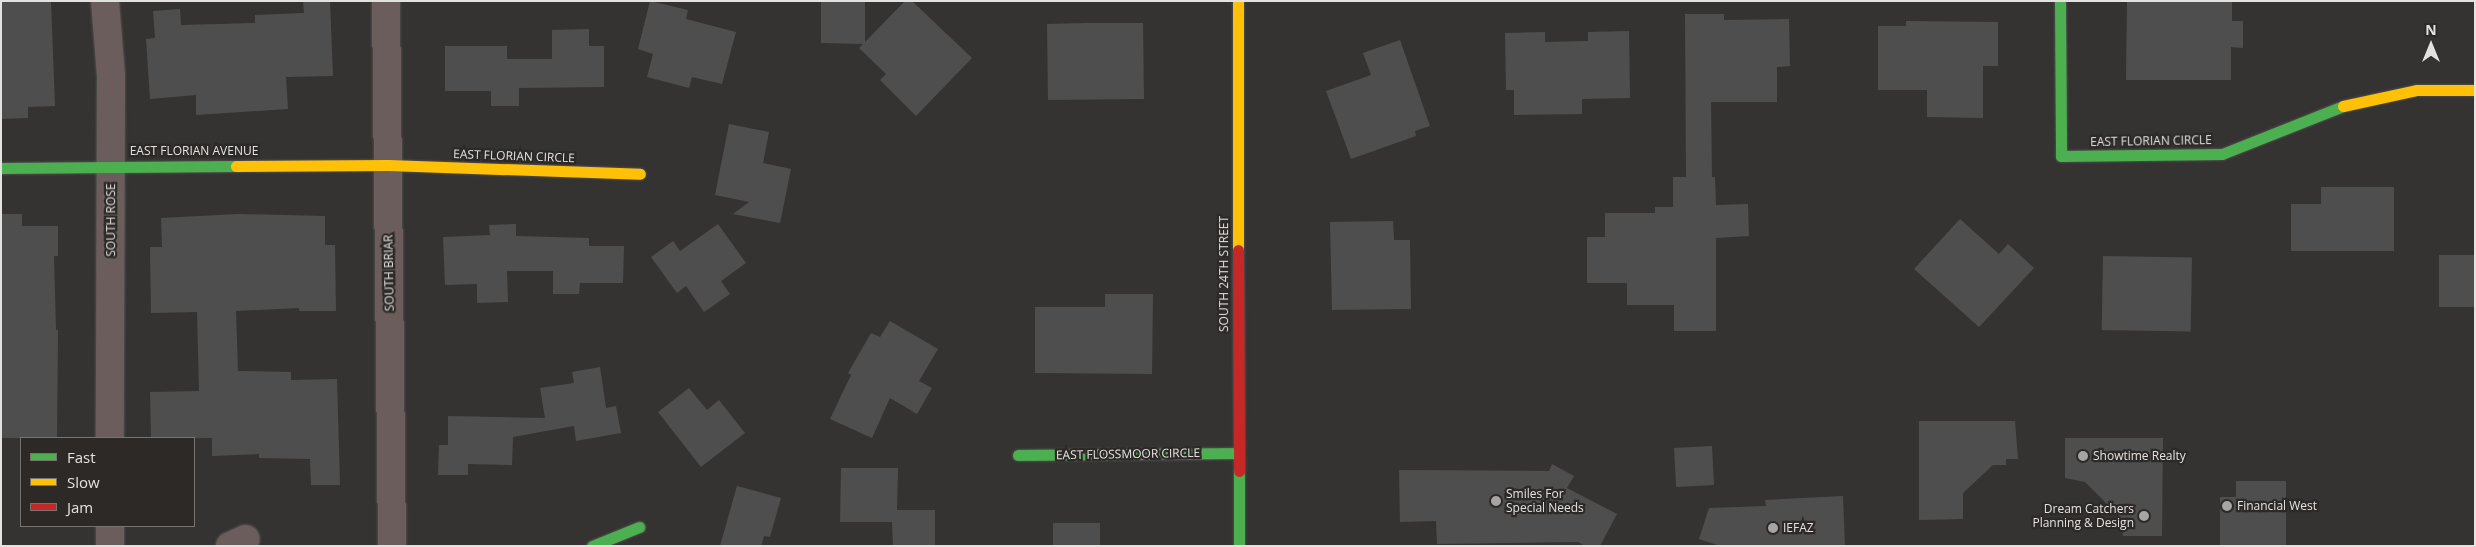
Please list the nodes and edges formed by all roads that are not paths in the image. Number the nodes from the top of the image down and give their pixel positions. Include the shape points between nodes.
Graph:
1 (105, 1) edge
2 (386, 1) edge
3 (1238, 1) edge
4 (2060, 1) edge
5 (2475, 90) edge
6 (112, 165) junction
7 (388, 165) junction
8 (1, 168) edge
9 (640, 174) dead end
10 (110, 437) edge
11 (1238, 453) junction
12 (1018, 456) dead end
13 (110, 527) edge
14 (639, 527) dead end
15 (110, 546) edge
16 (392, 546) edge
17 (592, 546) edge
18 (1239, 546) edge

1 - 6 street, SOUTH ROSE via 111,76
2 - 7 street, SOUTH BRIAR
3 - 11 street, SOUTH 24TH STREET
4 - 5 street, EAST FLORIAN CIRCLE via 2061,156 2222,154 2348,104 2417,90
6 - 7 street, EAST FLORIAN AVENUE
6 - 8 street, EAST FLORIAN AVENUE
6 - 10 street, SOUTH ROSE
7 - 9 street, EAST FLORIAN CIRCLE
7 - 16 street, SOUTH BRIAR
11 - 12 street, EAST FLOSSMOOR CIRCLE
11 - 18 street, SOUTH 24TH STREET
13 - 15 street
14 - 17 street

